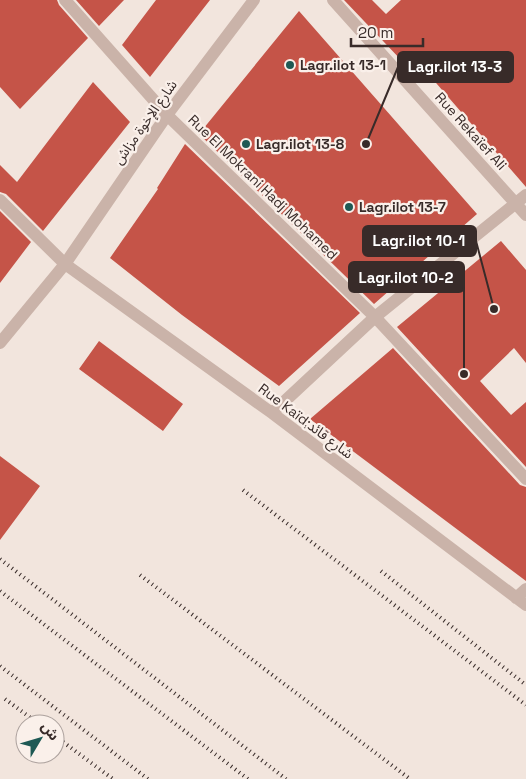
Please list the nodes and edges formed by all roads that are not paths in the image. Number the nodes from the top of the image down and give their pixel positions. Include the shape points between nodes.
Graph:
1 (65, 0) edge
2 (254, 0) edge
3 (333, 0) edge
4 (167, 114) junction
5 (526, 195) edge
6 (0, 200) edge
7 (516, 204) junction
8 (526, 215) edge
9 (65, 264) junction
10 (375, 317) junction
11 (0, 343) edge
12 (272, 413) junction
13 (526, 479) edge
14 (526, 589) edge
15 (521, 602) edge

1 - 4 street, Rue El Mokrani Hadj Mohamed
2 - 4 street, شارع الإخوة مزاش
3 - 7 street, Rue Rekaïef Ali
4 - 9 street, شارع الإخوة مزاش
4 - 10 street, Rue El Mokrani Hadj Mohamed
5 - 7 street
6 - 9 street, Rue Kaïd;شارع قائد
7 - 8 street, Rue Rekaïef Ali
7 - 10 street
9 - 11 street, شارع الإخوة مزاش
9 - 12 street, Rue Kaïd;شارع قائد
10 - 12 street
10 - 13 street, Rue El Mokrani Hadj Mohamed
12 - 15 street, Rue Kaïd;شارع قائد
14 - 15 street

